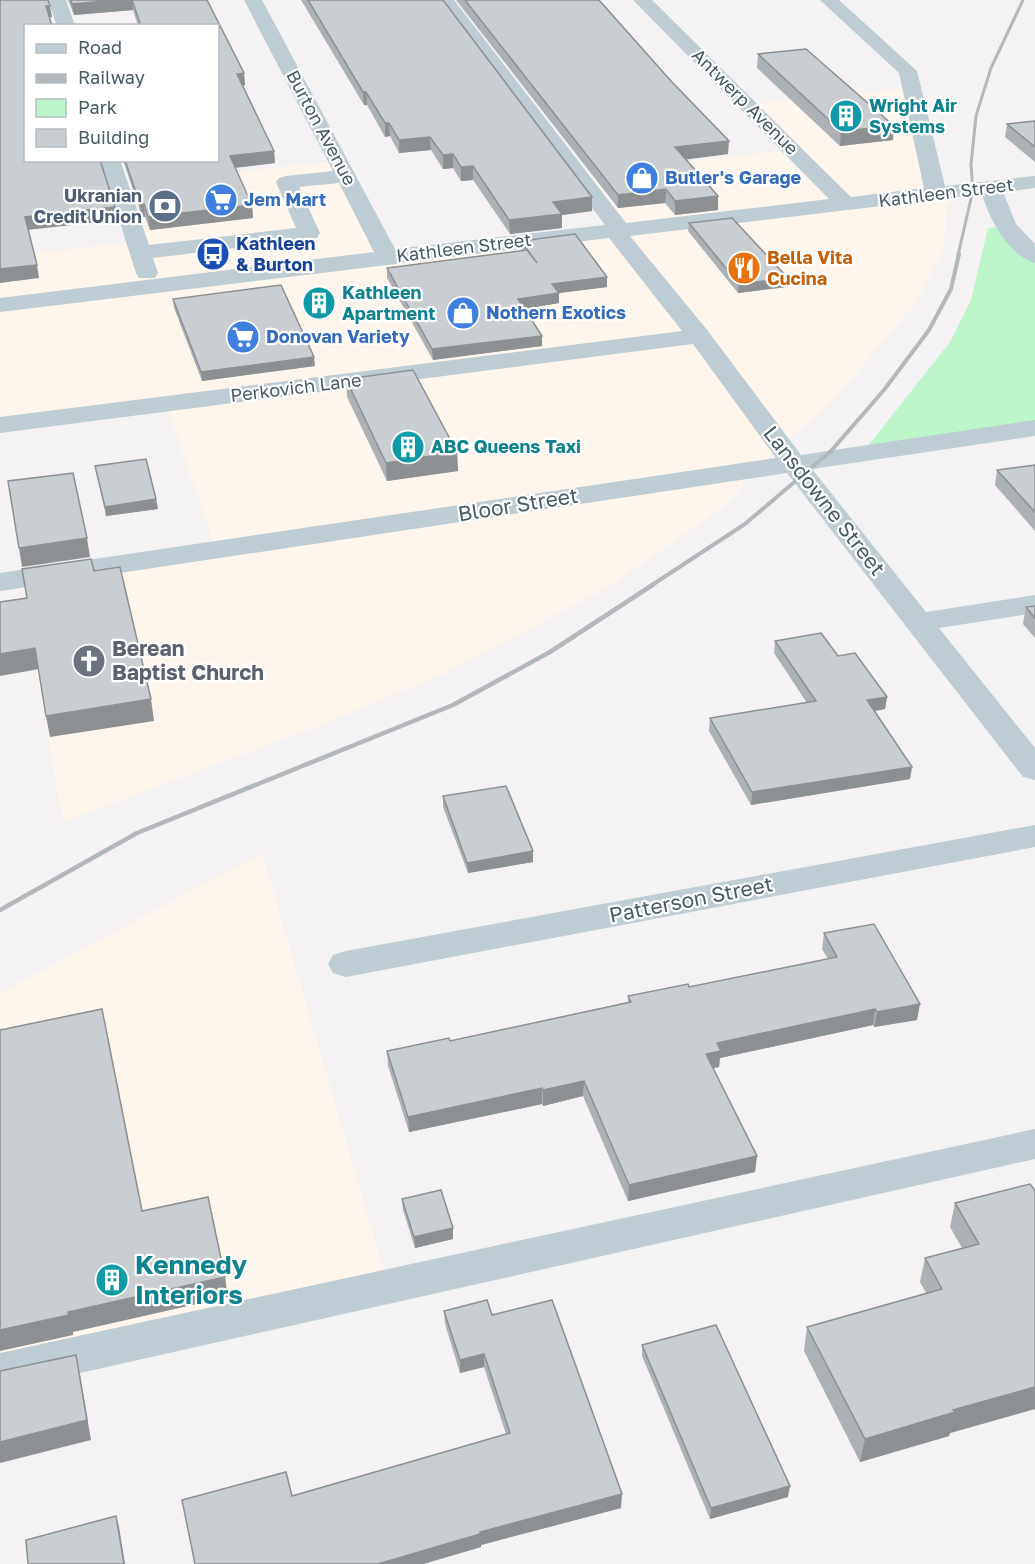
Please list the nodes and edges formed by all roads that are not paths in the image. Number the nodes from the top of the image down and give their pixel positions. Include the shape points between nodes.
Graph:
1 (57, 0) edge
2 (253, 0) edge
3 (445, 0) edge
4 (642, 0) edge
5 (829, 0) edge
6 (65, 24) edge
7 (111, 162) edge
8 (347, 176) junction
9 (1035, 182) edge
10 (991, 188) junction
11 (936, 194) junction
12 (846, 204) junction
13 (617, 230) junction
14 (140, 253) junction
15 (1035, 256) edge
16 (388, 257) junction
17 (151, 286) junction
18 (0, 305) edge
19 (699, 336) junction
20 (0, 426) edge
21 (1035, 428) edge
22 (794, 464) junction
23 (0, 582) edge
24 (1035, 604) edge
25 (918, 622) junction
26 (1035, 770) edge
27 (1035, 836) edge
28 (346, 964) dead end
29 (1035, 1144) edge
30 (0, 1372) edge

1 - 6 street
2 - 8 street, Burton Avenue
3 - 13 street, Lansdowne Street
4 - 12 street, Antwerp Avenue
5 - 11 street via 908,71
7 - 14 street
8 - 14 street via 286,182 309,233
8 - 16 street, Burton Avenue
9 - 10 street, Kathleen Street
10 - 11 street, Kathleen Street
10 - 15 street via 1005,228
11 - 12 street, Kathleen Street
12 - 13 street, Kathleen Street
13 - 16 street, Kathleen Street
13 - 19 street, Lansdowne Street
14 - 17 street
16 - 17 street, Kathleen Street
17 - 18 street, Kathleen Street
19 - 20 street, Perkovich Lane
19 - 22 street, Lansdowne Street
21 - 22 street, Bloor Street
22 - 23 street, Bloor Street
22 - 25 street, Lansdowne Street
24 - 25 street
25 - 26 street, Lansdowne Street
27 - 28 street, Patterson Street
29 - 30 street

